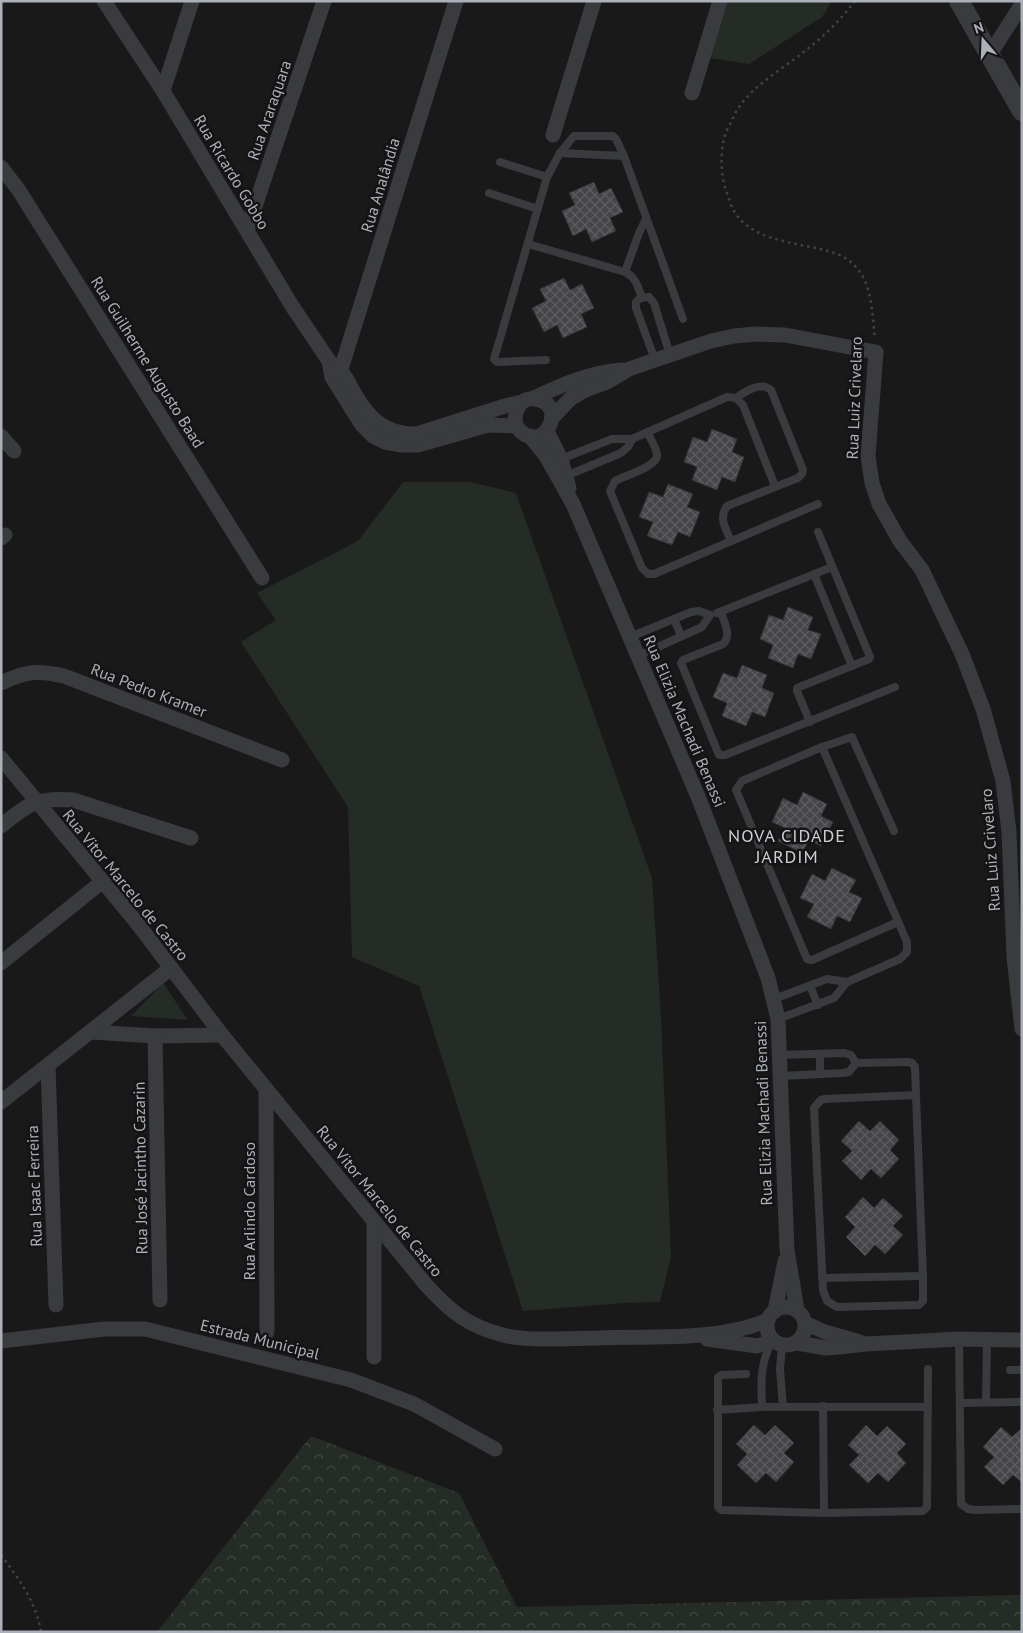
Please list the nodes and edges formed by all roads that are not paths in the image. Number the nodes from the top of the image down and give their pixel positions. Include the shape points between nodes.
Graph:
1 (104, 1) edge
2 (192, 1) edge
3 (324, 1) edge
4 (456, 1) edge
5 (594, 1) edge
6 (720, 1) edge
7 (959, 1) edge
8 (1022, 4) edge
9 (990, 54) junction
10 (163, 91) junction
11 (692, 93) dead end
12 (1022, 111) edge
13 (554, 135) dead end
14 (560, 153) junction
15 (624, 156) junction
16 (500, 162) dead end
17 (1, 166) edge
18 (547, 177) junction
19 (489, 193) dead end
20 (538, 209) junction
21 (646, 219) junction
22 (247, 230) junction
23 (528, 244) junction
24 (625, 272) junction
25 (642, 298) junction
26 (683, 319) dead end
27 (661, 325) junction
28 (644, 330) junction
29 (670, 355) junction
30 (546, 360) dead end
31 (655, 360) junction
32 (334, 369) junction
33 (629, 369) junction
34 (736, 398) junction
35 (528, 400) junction
36 (550, 424) junction
37 (516, 426) junction
38 (647, 432) junction
39 (1, 436) edge
40 (530, 436) junction
41 (403, 440) junction
42 (632, 440) junction
43 (594, 445) junction
44 (14, 451) dead end
45 (561, 459) junction
46 (601, 461) junction
47 (566, 476) junction
48 (775, 486) junction
49 (573, 504) junction
50 (818, 504) dead end
51 (818, 532) dead end
52 (731, 541) junction
53 (832, 567) junction
54 (814, 574) junction
55 (262, 578) dead end
56 (721, 612) junction
57 (710, 615) junction
58 (674, 619) junction
59 (681, 636) junction
60 (630, 637) junction
61 (638, 656) junction
62 (852, 666) junction
63 (1, 683) edge
64 (895, 687) dead end
65 (810, 722) junction
66 (822, 747) junction
67 (1, 758) edge
68 (282, 760) dead end
69 (36, 801) junction
70 (1, 826) edge
71 (894, 831) dead end
72 (191, 838) dead end
73 (103, 881) junction
74 (898, 922) junction
75 (1, 963) edge
76 (171, 968) junction
77 (847, 982) junction
78 (810, 986) junction
79 (774, 999) junction
80 (818, 1005) junction
81 (778, 1019) junction
82 (1022, 1029) edge
83 (91, 1032) junction
84 (222, 1035) junction
85 (155, 1036) junction
86 (780, 1054) junction
87 (820, 1054) junction
88 (856, 1063) junction
89 (48, 1065) junction
90 (820, 1074) junction
91 (781, 1076) junction
92 (266, 1089) junction
93 (916, 1095) junction
94 (1, 1102) edge
95 (374, 1221) junction
96 (787, 1250) junction
97 (923, 1276) junction
98 (822, 1278) junction
99 (160, 1300) dead end
100 (56, 1305) dead end
101 (771, 1315) junction
102 (801, 1316) junction
103 (267, 1332) dead end
104 (693, 1335) junction
105 (959, 1339) junction
106 (988, 1340) junction
107 (1022, 1340) edge
108 (1, 1341) edge
109 (780, 1341) junction
110 (866, 1344) junction
111 (374, 1357) dead end
112 (928, 1369) dead end
113 (1010, 1370) dead end
114 (1022, 1370) edge
115 (746, 1374) dead end
116 (986, 1402) junction
117 (1022, 1402) edge
118 (960, 1403) junction
119 (822, 1406) junction
120 (928, 1406) junction
121 (762, 1407) junction
122 (783, 1407) junction
123 (717, 1410) junction
124 (494, 1449) dead end
125 (1022, 1509) edge
126 (824, 1514) junction

1 - 10 street, Rua Ricardo Gobbo
2 - 10 street
3 - 22 street, Rua Araraquara
4 - 32 street, Rua Analândia
5 - 13 street
6 - 11 street
7 - 9 street
8 - 9 street
9 - 12 street
10 - 22 street, Rua Ricardo Gobbo
14 - 15 lane
14 - 15 lane via 574,136 611,136 616,139
14 - 18 lane
15 - 21 lane
16 - 18 lane
17 - 55 street, Rua Guilherme Augusto Baad
18 - 20 lane
19 - 20 lane
20 - 23 lane
21 - 24 lane
21 - 26 lane
22 - 32 street, Rua Ricardo Gobbo
23 - 24 lane
23 - 30 lane via 494,361
24 - 25 lane via 634,278
25 - 27 lane via 652,300
25 - 28 lane via 636,305
27 - 28 lane
27 - 29 lane
28 - 31 lane
29 - 31 street
29 - 82 street, Rua Luiz Crivelaro via 711,341 757,334 785,335 876,352 868,456 872,483 900,540 922,570 962,654 983,709 1002,781 1009,832 1014,957
31 - 33 street
32 - 41 street, Rua Ricardo Gobbo via 362,425 384,442
33 - 35 street via 604,371
33 - 36 street via 570,399
34 - 38 lane via 727,397
34 - 48 lane via 743,404
34 - 48 lane via 762,386 773,393 803,470 798,478
35 - 36 street via 541,400 547,404 551,410
35 - 37 street via 515,413
35 - 41 street
36 - 40 street via 542,434
36 - 45 street, Rua Elizia Machadi Benassi
37 - 40 street
37 - 41 street via 488,425 418,445
38 - 42 lane
38 - 52 lane via 657,453 656,461 615,480 610,491 643,570 654,574
39 - 44 street
40 - 49 street, Rua Elizia Machadi Benassi via 546,456
42 - 43 lane via 618,438
42 - 46 lane via 621,453
43 - 45 lane
43 - 46 lane
45 - 47 street, Rua Elizia Machadi Benassi
46 - 47 lane
47 - 49 street, Rua Elizia Machadi Benassi
48 - 52 lane via 727,506 722,518
49 - 60 street, Rua Elizia Machadi Benassi
50 - 52 lane
51 - 53 lane
53 - 54 lane
53 - 62 lane via 870,656
54 - 56 lane
54 - 62 lane
56 - 57 lane
56 - 65 lane via 727,641 681,663 717,753 725,755
57 - 58 lane via 696,611
57 - 59 lane via 702,627
58 - 59 lane
58 - 60 lane
59 - 61 lane
60 - 61 street, Rua Elizia Machadi Benassi
61 - 79 street, Rua Elizia Machadi Benassi via 700,799
62 - 65 lane via 797,688
63 - 68 street, Rua Pedro Kramer via 26,673 64,676
64 - 65 lane
66 - 71 lane via 853,738
66 - 74 lane
66 - 74 lane via 742,780 736,790 806,957 812,960
67 - 69 street, Rua Vitor Marcelo de Castro
69 - 70 street
69 - 72 street via 73,800
69 - 73 street, Rua Vitor Marcelo de Castro
73 - 75 street
73 - 76 street, Rua Vitor Marcelo de Castro
74 - 77 lane via 907,942 904,956
76 - 83 street
76 - 84 street, Rua Vitor Marcelo de Castro
77 - 78 lane via 831,978
77 - 80 lane via 837,996
78 - 79 lane
78 - 80 lane
79 - 81 street, Rua Elizia Machadi Benassi
80 - 81 lane
81 - 86 street, Rua Elizia Machadi Benassi
83 - 85 street
83 - 89 street
84 - 85 street
84 - 92 street, Rua Vitor Marcelo de Castro
85 - 99 street, Rua José Jacintho Cazarin
86 - 87 lane
86 - 91 street, Rua Elizia Machadi Benassi
87 - 88 lane via 851,1055
87 - 90 lane
88 - 90 lane via 849,1072
88 - 93 lane via 912,1063
89 - 94 street
89 - 100 street, Rua Isaac Ferreira
90 - 91 lane
91 - 96 street, Rua Elizia Machadi Benassi
92 - 95 street, Rua Vitor Marcelo de Castro
92 - 103 street, Rua Arlindo Cardoso
93 - 97 lane
93 - 98 lane via 825,1099 814,1108
95 - 104 street, Rua Vitor Marcelo de Castro via 443,1303 460,1318 480,1328 505,1336 544,1339
95 - 111 street
96 - 101 street, Rua Elizia Machadi Benassi
96 - 102 street, Rua Elizia Machadi Benassi
97 - 98 lane
97 - 98 lane via 923,1301 919,1305 837,1307 824,1296
101 - 102 street via 786,1307
101 - 104 street via 746,1329
101 - 109 street via 767,1332
102 - 109 street via 804,1334
102 - 110 street via 825,1332
104 - 109 street via 713,1341 757,1346
105 - 106 street
105 - 110 street
105 - 118 lane
106 - 107 street
106 - 116 lane
108 - 124 street, Estrada Municipal via 104,1329 144,1329 351,1380 414,1404
109 - 110 street via 826,1348
109 - 121 lane via 764,1357
109 - 122 lane
112 - 120 lane
113 - 114 lane
115 - 123 lane via 719,1376
116 - 117 lane
116 - 118 lane
118 - 125 lane via 961,1504 975,1510
119 - 120 lane
119 - 122 lane
119 - 126 lane
120 - 126 lane via 928,1505 925,1510
121 - 122 lane
121 - 123 lane
123 - 126 lane via 719,1509

